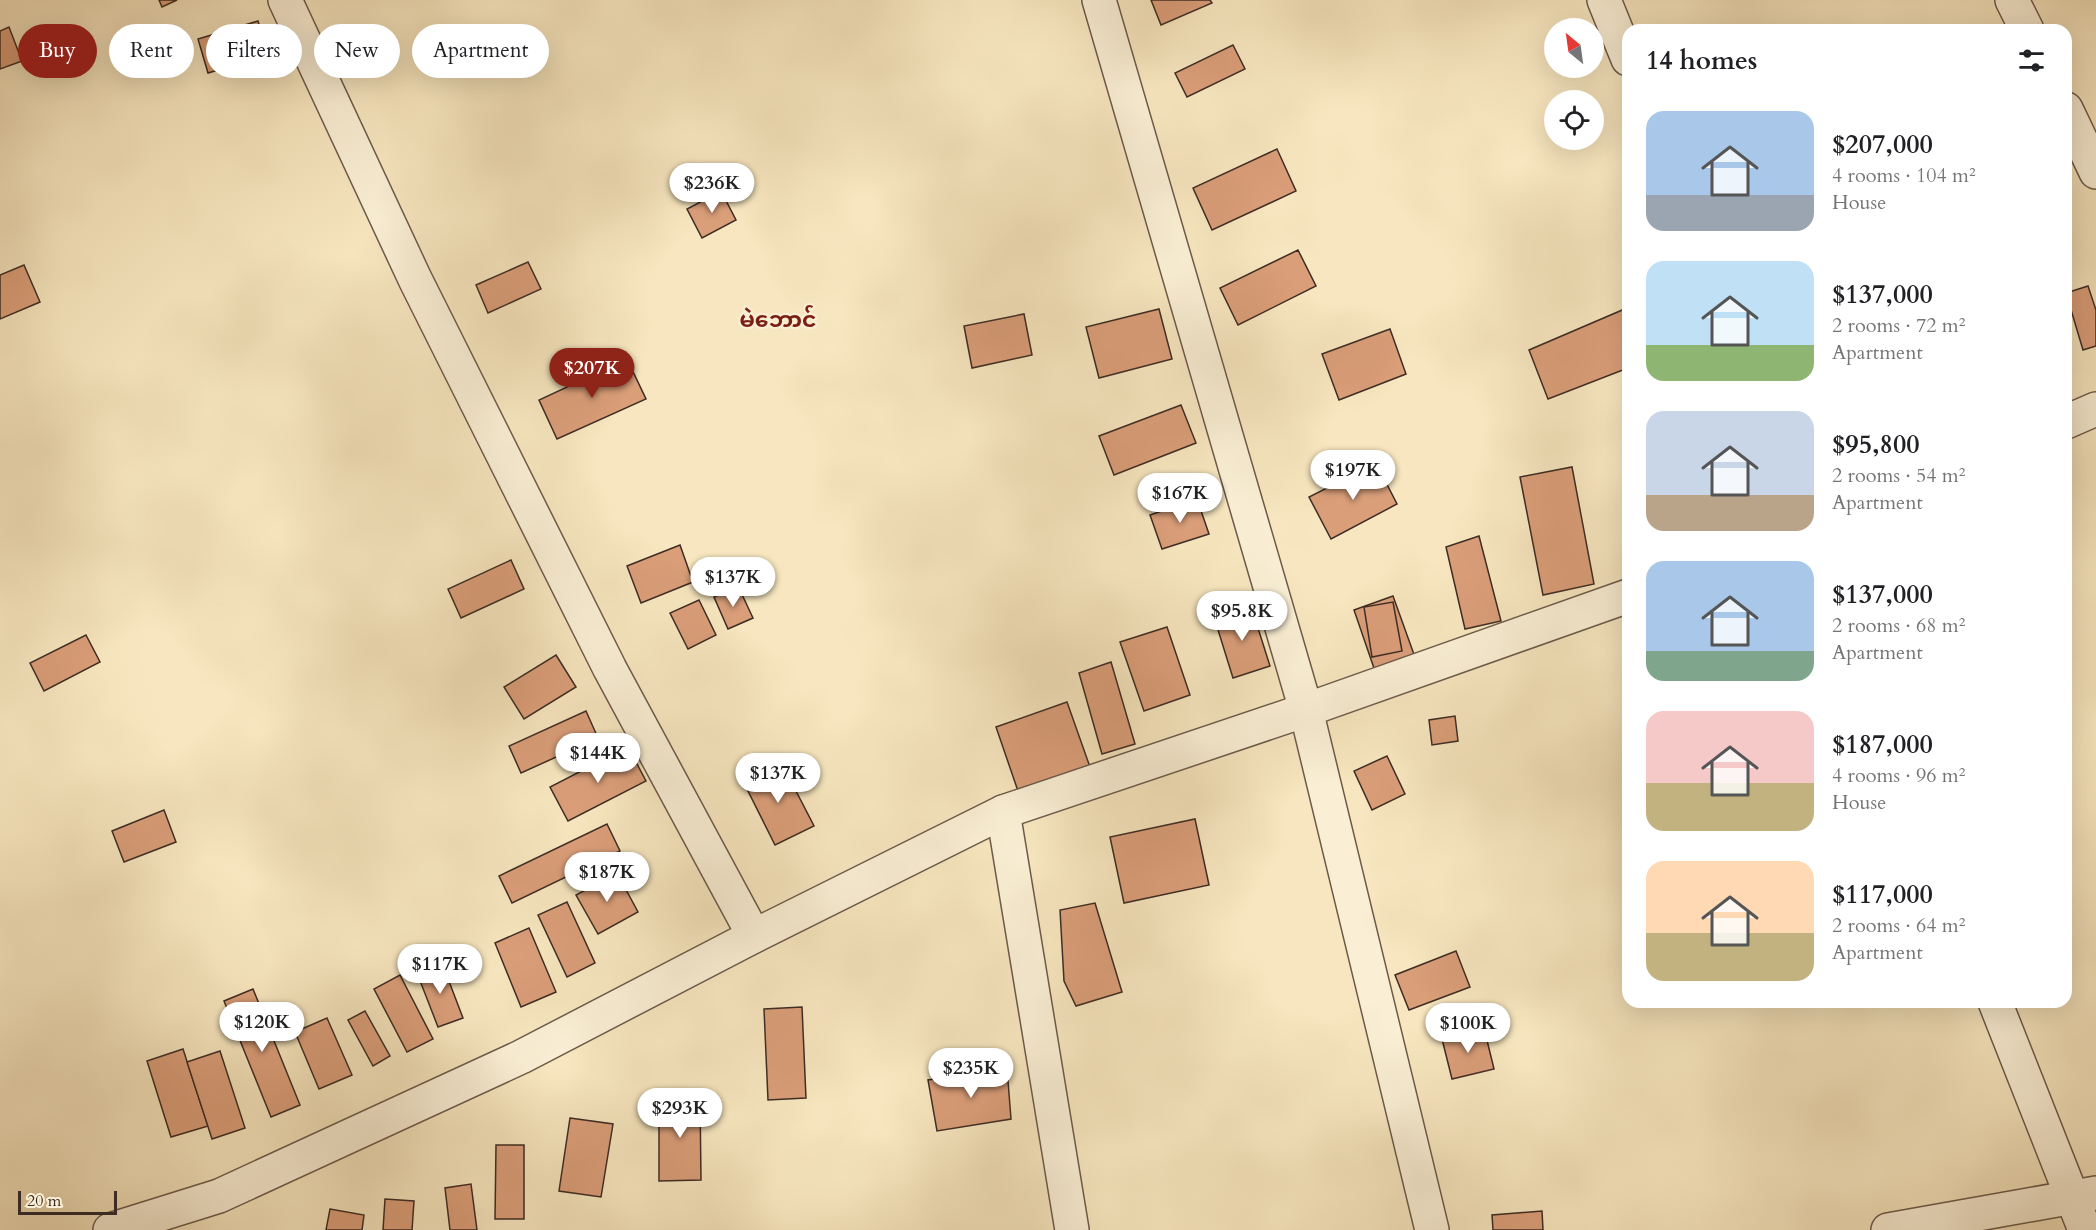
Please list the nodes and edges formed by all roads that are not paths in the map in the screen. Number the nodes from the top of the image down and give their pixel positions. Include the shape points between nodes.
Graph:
1 (285, 0) edge
2 (1099, 0) edge
3 (1604, 0) edge
4 (2012, 0) edge
5 (2024, 24) edge
6 (1622, 44) edge
7 (2072, 122) edge
8 (2096, 172) edge
9 (2096, 410) edge
10 (2072, 420) edge
11 (1622, 598) edge
12 (1306, 710) junction
13 (1004, 812) junction
14 (754, 936) junction
15 (1998, 1008) edge
16 (2084, 1196) edge
17 (111, 1230) edge
18 (1072, 1230) edge
19 (1432, 1230) edge
20 (1888, 1230) edge
21 (2085, 1230) edge

1 - 14 street via 415,279 610,669
2 - 12 street
3 - 6 street
4 - 5 street
7 - 8 street
9 - 10 street
11 - 12 street
12 - 13 street
12 - 19 street
13 - 14 street
13 - 18 street
14 - 17 street via 521,1057 219,1196
15 - 16 street
16 - 20 street
16 - 21 street

